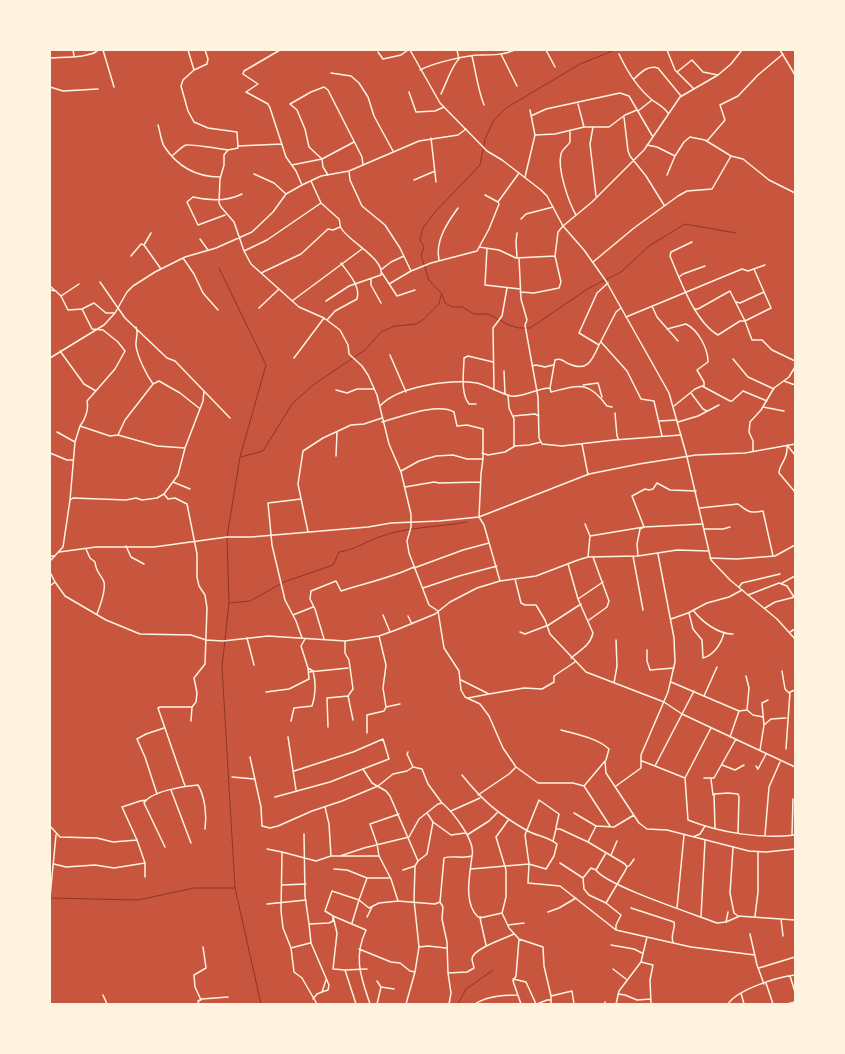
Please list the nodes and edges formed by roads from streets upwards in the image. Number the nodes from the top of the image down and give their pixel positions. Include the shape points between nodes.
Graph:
1 (73, 50) edge
2 (98, 50) edge
3 (103, 50) edge
4 (188, 50) edge
5 (206, 50) edge
6 (280, 50) edge
7 (409, 50) edge
8 (457, 50) edge
9 (502, 50) edge
10 (515, 50) edge
11 (546, 50) edge
12 (667, 50) edge
13 (780, 50) edge
14 (741, 51) edge
15 (378, 52) dead end
16 (502, 54) junction
17 (619, 54) dead end
18 (783, 54) junction
19 (74, 56) junction
20 (472, 56) junction
21 (50, 58) edge
22 (459, 59) junction
23 (555, 66) dead end
24 (194, 70) junction
25 (420, 70) junction
26 (677, 72) junction
27 (331, 73) dead end
28 (718, 75) junction
29 (795, 75) edge
30 (634, 79) junction
31 (517, 86) dead end
32 (50, 87) edge
33 (114, 87) dead end
34 (98, 89) dead end
35 (694, 89) junction
36 (409, 92) dead end
37 (441, 94) dead end
38 (681, 96) junction
39 (652, 100) junction
40 (578, 103) junction
41 (484, 106) dead end
42 (444, 107) junction
43 (530, 110) dead end
44 (638, 110) junction
45 (668, 113) junction
46 (532, 116) junction
47 (624, 117) junction
48 (158, 125) dead end
49 (584, 127) junction
50 (593, 127) junction
51 (466, 129) junction
52 (570, 131) junction
53 (535, 135) junction
54 (653, 137) junction
55 (431, 138) junction
56 (706, 141) junction
57 (354, 142) junction
58 (282, 144) junction
59 (647, 145) junction
60 (238, 146) junction
61 (228, 150) junction
62 (393, 151) junction
63 (173, 155) junction
64 (675, 156) junction
65 (731, 156) junction
66 (322, 159) junction
67 (633, 161) junction
68 (292, 165) junction
69 (363, 165) junction
70 (349, 171) junction
71 (435, 171) junction
72 (519, 173) junction
73 (254, 174) dead end
74 (328, 174) junction
75 (667, 175) dead end
76 (220, 177) junction
77 (524, 177) junction
78 (414, 180) dead end
79 (311, 181) junction
80 (436, 182) dead end
81 (302, 185) junction
82 (795, 193) edge
83 (242, 194) dead end
84 (286, 194) junction
85 (485, 195) dead end
86 (597, 197) junction
87 (219, 201) junction
88 (498, 202) junction
89 (321, 203) junction
90 (664, 206) junction
91 (553, 207) junction
92 (458, 208) dead end
93 (226, 214) junction
94 (576, 215) junction
95 (521, 219) dead end
96 (563, 226) junction
97 (340, 227) junction
98 (151, 233) dead end
99 (517, 234) dead end
100 (238, 238) junction
101 (200, 239) dead end
102 (692, 242) dead end
103 (144, 245) junction
104 (479, 247) junction
105 (362, 248) junction
106 (487, 248) junction
107 (208, 250) junction
108 (244, 251) junction
109 (131, 256) dead end
110 (404, 256) junction
111 (555, 256) junction
112 (183, 258) junction
113 (518, 258) junction
114 (439, 261) junction
115 (593, 262) junction
116 (341, 263) junction
117 (765, 265) dead end
118 (705, 266) dead end
119 (161, 269) junction
120 (381, 269) junction
121 (754, 269) junction
122 (411, 271) junction
123 (262, 273) junction
124 (382, 273) junction
125 (679, 277) junction
126 (370, 279) junction
127 (100, 282) dead end
128 (607, 282) junction
129 (356, 283) junction
130 (79, 284) dead end
131 (389, 284) junction
132 (50, 286) edge
133 (507, 288) junction
134 (279, 289) junction
135 (50, 290) edge
136 (416, 290) dead end
137 (520, 290) junction
138 (56, 291) junction
139 (764, 292) junction
140 (685, 293) junction
141 (61, 296) junction
142 (292, 301) junction
143 (326, 301) dead end
144 (736, 302) junction
145 (381, 303) dead end
146 (652, 306) junction
147 (259, 308) dead end
148 (621, 308) junction
149 (82, 309) junction
150 (118, 309) junction
151 (694, 309) junction
152 (218, 310) dead end
153 (115, 313) junction
154 (626, 317) junction
155 (324, 318) junction
156 (326, 320) junction
157 (744, 321) junction
158 (136, 327) junction
159 (95, 330) junction
160 (667, 330) junction
161 (678, 341) dead end
162 (601, 342) junction
163 (600, 345) junction
164 (60, 351) junction
165 (390, 356) dead end
166 (50, 358) edge
167 (294, 358) dead end
168 (733, 359) dead end
169 (795, 361) edge
170 (493, 362) junction
171 (553, 365) junction
172 (532, 366) junction
173 (795, 368) edge
174 (504, 371) dead end
175 (784, 381) junction
176 (464, 383) junction
177 (153, 384) junction
178 (581, 385) junction
179 (795, 385) edge
180 (704, 386) junction
181 (550, 388) junction
182 (374, 389) junction
183 (536, 389) junction
184 (774, 389) junction
185 (336, 390) dead end
186 (494, 390) junction
187 (96, 391) junction
188 (204, 391) junction
189 (406, 392) junction
190 (691, 393) junction
191 (505, 394) junction
192 (508, 395) junction
193 (602, 397) junction
194 (767, 400) junction
195 (476, 404) dead end
196 (719, 405) dead end
197 (674, 406) junction
198 (612, 407) dead end
199 (763, 407) junction
200 (200, 408) junction
201 (380, 408) junction
202 (707, 411) junction
203 (784, 411) dead end
204 (615, 413) dead end
205 (512, 416) junction
206 (539, 416) junction
207 (230, 418) dead end
208 (382, 418) junction
209 (659, 421) junction
210 (677, 421) junction
211 (382, 422) junction
212 (80, 426) junction
213 (57, 432) dead end
214 (337, 432) junction
215 (118, 435) junction
216 (681, 435) junction
217 (662, 436) junction
218 (619, 440) junction
219 (75, 442) junction
220 (541, 442) junction
221 (582, 444) junction
222 (795, 444) edge
223 (514, 446) junction
224 (787, 446) junction
225 (185, 448) junction
226 (753, 452) junction
227 (50, 453) edge
228 (482, 453) junction
229 (795, 455) edge
230 (336, 456) dead end
231 (687, 457) junction
232 (483, 459) junction
233 (73, 460) junction
234 (401, 472) junction
235 (588, 475) junction
236 (173, 482) junction
237 (480, 482) junction
238 (404, 487) junction
239 (190, 489) dead end
240 (696, 491) junction
241 (795, 492) edge
242 (164, 494) junction
243 (301, 499) junction
244 (70, 500) junction
245 (700, 508) junction
246 (480, 517) junction
247 (412, 522) junction
248 (585, 524) dead end
249 (703, 524) junction
250 (730, 526) dead end
251 (644, 527) junction
252 (704, 529) junction
253 (308, 532) junction
254 (271, 535) junction
255 (590, 536) junction
256 (196, 542) junction
257 (489, 543) junction
258 (795, 545) edge
259 (126, 546) junction
260 (86, 549) junction
261 (708, 551) junction
262 (59, 552) junction
263 (658, 554) junction
264 (50, 556) edge
265 (55, 556) junction
266 (633, 556) junction
267 (638, 556) junction
268 (773, 556) junction
269 (588, 557) junction
270 (593, 557) junction
271 (710, 558) junction
272 (50, 561) edge
273 (144, 564) dead end
274 (568, 564) junction
275 (497, 566) junction
276 (414, 568) junction
277 (50, 572) edge
278 (780, 574) dead end
279 (795, 576) edge
280 (515, 580) junction
281 (500, 581) junction
282 (55, 582) junction
283 (603, 582) junction
284 (782, 583) junction
285 (50, 586) edge
286 (739, 587) junction
287 (423, 588) junction
288 (742, 590) junction
289 (748, 595) junction
290 (795, 597) edge
291 (578, 599) junction
292 (580, 604) junction
293 (313, 607) junction
294 (765, 608) junction
295 (643, 610) dead end
296 (693, 610) junction
297 (438, 611) junction
298 (689, 613) junction
299 (97, 614) junction
300 (293, 615) junction
301 (383, 615) dead end
302 (408, 616) dead end
303 (670, 619) junction
304 (588, 620) junction
305 (412, 624) junction
306 (546, 626) junction
307 (795, 629) edge
308 (390, 632) junction
309 (520, 632) dead end
310 (790, 632) junction
311 (724, 633) junction
312 (733, 634) dead end
313 (379, 636) junction
314 (247, 638) junction
315 (303, 639) junction
316 (324, 639) junction
317 (795, 639) edge
318 (206, 640) junction
319 (616, 640) dead end
320 (345, 641) junction
321 (647, 650) dead end
322 (571, 658) junction
323 (575, 662) junction
324 (254, 665) dead end
325 (717, 667) dead end
326 (308, 668) junction
327 (349, 668) junction
328 (674, 668) junction
329 (313, 671) junction
330 (782, 671) dead end
331 (309, 672) junction
332 (746, 676) dead end
333 (461, 680) junction
334 (671, 682) junction
335 (614, 683) junction
336 (795, 690) edge
337 (694, 691) junction
338 (266, 692) dead end
339 (789, 693) junction
340 (488, 694) junction
341 (348, 696) junction
342 (704, 696) junction
343 (468, 698) junction
344 (768, 700) dead end
345 (400, 704) dead end
346 (665, 704) junction
347 (192, 707) junction
348 (386, 707) junction
349 (748, 710) junction
350 (739, 711) junction
351 (682, 714) junction
352 (763, 718) junction
353 (787, 718) junction
354 (353, 720) dead end
355 (191, 721) dead end
356 (291, 721) dead end
357 (767, 722) junction
358 (764, 725) junction
359 (328, 727) dead end
360 (164, 728) junction
361 (711, 728) junction
362 (561, 730) dead end
363 (367, 733) dead end
364 (288, 737) dead end
365 (730, 737) junction
366 (736, 739) junction
367 (786, 749) dead end
368 (760, 751) junction
369 (408, 752) dead end
370 (766, 754) junction
371 (250, 757) dead end
372 (605, 761) junction
373 (642, 761) junction
374 (780, 762) junction
375 (722, 764) junction
376 (744, 765) dead end
377 (655, 766) junction
378 (756, 766) dead end
379 (413, 767) junction
380 (516, 767) junction
381 (795, 767) edge
382 (363, 769) junction
383 (294, 771) junction
384 (462, 775) dead end
385 (232, 777) dead end
386 (685, 778) junction
387 (704, 778) dead end
388 (254, 779) junction
389 (711, 779) junction
390 (185, 786) junction
391 (378, 786) junction
392 (584, 786) junction
393 (616, 786) junction
394 (171, 790) junction
395 (296, 790) junction
396 (157, 794) junction
397 (478, 795) junction
398 (713, 795) junction
399 (275, 797) dead end
400 (480, 798) junction
401 (793, 799) dead end
402 (146, 800) junction
403 (442, 803) junction
404 (325, 807) junction
405 (451, 811) junction
406 (426, 813) junction
407 (497, 813) junction
408 (574, 813) dead end
409 (399, 814) junction
410 (634, 815) junction
411 (509, 819) junction
412 (433, 822) junction
413 (50, 826) edge
414 (596, 826) junction
415 (610, 826) junction
416 (705, 826) junction
417 (556, 828) junction
418 (715, 828) junction
419 (205, 829) dead end
420 (527, 831) junction
421 (738, 833) junction
422 (56, 834) junction
423 (304, 834) dead end
424 (466, 834) junction
425 (700, 834) junction
426 (684, 835) junction
427 (792, 835) junction
428 (795, 835) edge
429 (765, 836) junction
430 (409, 837) junction
431 (693, 837) junction
432 (701, 839) junction
433 (137, 840) junction
434 (705, 840) junction
435 (553, 841) junction
436 (617, 841) dead end
437 (588, 842) junction
438 (191, 843) dead end
439 (377, 844) junction
440 (165, 847) dead end
441 (733, 848) junction
442 (795, 848) edge
443 (266, 849) dead end
444 (282, 852) junction
445 (758, 852) junction
446 (606, 853) junction
447 (611, 855) junction
448 (332, 856) junction
449 (340, 856) junction
450 (379, 856) junction
451 (472, 856) junction
452 (306, 859) junction
453 (634, 859) dead end
454 (418, 861) junction
455 (145, 863) junction
456 (560, 863) dead end
457 (54, 864) junction
458 (529, 864) junction
459 (415, 866) junction
460 (505, 866) junction
461 (627, 867) junction
462 (334, 869) dead end
463 (471, 869) junction
464 (402, 870) dead end
465 (596, 870) junction
466 (146, 877) dead end
467 (367, 878) junction
468 (389, 878) junction
469 (583, 878) junction
470 (306, 884) junction
471 (617, 884) junction
472 (282, 885) junction
473 (50, 897) edge
474 (576, 898) junction
475 (306, 900) junction
476 (359, 900) junction
477 (398, 901) junction
478 (415, 902) junction
479 (440, 902) junction
480 (282, 903) junction
481 (606, 903) junction
482 (267, 904) dead end
483 (372, 907) junction
484 (631, 908) dead end
485 (677, 908) junction
486 (548, 912) dead end
487 (728, 912) dead end
488 (502, 913) junction
489 (333, 916) junction
490 (740, 916) junction
491 (755, 916) junction
492 (367, 917) dead end
493 (482, 917) junction
494 (701, 917) junction
495 (781, 919) junction
496 (795, 920) edge
497 (726, 922) junction
498 (352, 923) junction
499 (524, 923) dead end
500 (309, 924) junction
501 (508, 925) junction
502 (616, 930) junction
503 (514, 933) junction
504 (750, 934) dead end
505 (783, 936) dead end
506 (647, 937) junction
507 (519, 939) junction
508 (673, 942) junction
509 (311, 943) junction
510 (486, 945) junction
511 (611, 945) dead end
512 (204, 947) dead end
513 (419, 947) junction
514 (291, 948) junction
515 (446, 948) junction
516 (359, 949) junction
517 (642, 953) junction
518 (755, 955) junction
519 (795, 957) edge
520 (641, 962) junction
521 (758, 968) junction
522 (358, 969) junction
523 (367, 969) dead end
524 (613, 969) dead end
525 (345, 970) junction
526 (415, 972) junction
527 (448, 973) junction
528 (795, 975) edge
529 (790, 976) junction
530 (326, 979) junction
531 (513, 979) junction
532 (626, 980) junction
533 (377, 981) dead end
534 (765, 983) junction
535 (381, 987) junction
536 (394, 989) dead end
537 (322, 992) junction
538 (795, 992) edge
539 (741, 993) junction
540 (618, 994) junction
541 (103, 995) dead end
542 (517, 995) junction
543 (551, 996) junction
544 (228, 997) dead end
545 (313, 999) junction
546 (650, 999) junction
547 (201, 1000) junction
548 (551, 1000) junction
549 (795, 1002) edge
550 (107, 1004) edge
551 (199, 1004) edge
552 (317, 1004) edge
553 (356, 1004) edge
554 (370, 1004) edge
555 (377, 1004) edge
556 (406, 1004) edge
557 (449, 1004) edge
558 (475, 1004) edge
559 (520, 1004) edge
560 (536, 1004) edge
561 (551, 1004) edge
562 (574, 1004) edge
563 (616, 1004) edge
564 (651, 1004) edge
565 (728, 1004) edge
566 (744, 1004) edge
567 (773, 1004) edge
568 (787, 1004) edge

1 - 19 street
2 - 19 street
3 - 33 street
4 - 24 street
5 - 24 street via 206,64
6 - 58 street via 243,74 258,84 246,92 268,104
7 - 15 street via 401,55 383,59
7 - 25 street
8 - 22 street
9 - 16 street
10 - 16 street
11 - 23 street
12 - 26 street
13 - 18 street
14 - 28 street
16 - 20 street via 492,57
16 - 31 street
17 - 30 street
18 - 29 street
18 - 56 street via 738,96 720,105 725,120
19 - 21 street
20 - 22 street
20 - 41 street via 479,94
22 - 25 street via 434,63
22 - 37 street via 454,63
24 - 60 street via 183,80 181,86 191,118 202,126 237,132
25 - 42 street
26 - 28 street via 692,60 703,72
26 - 35 street
27 - 62 street via 351,76 359,83
28 - 35 street
30 - 38 street via 647,69 658,68
30 - 39 street
32 - 34 street via 64,91
35 - 38 street
36 - 42 street via 416,112 435,111
38 - 45 street
39 - 44 street
39 - 45 street via 662,105
40 - 44 street via 620,93 628,95
40 - 46 street via 546,109
40 - 49 street
42 - 51 street
43 - 46 street
44 - 47 street
44 - 54 street
45 - 54 street
46 - 53 street
47 - 50 street via 609,127
47 - 67 street via 628,151
48 - 63 street via 164,147
49 - 50 street
49 - 52 street
50 - 86 street via 590,144
51 - 55 street via 458,135
51 - 72 street via 487,151
52 - 53 street
52 - 94 street via 570,142 561,153 560,164 569,204
53 - 77 street
54 - 59 street
55 - 62 street
55 - 71 street
56 - 64 street via 690,137
56 - 65 street
57 - 66 street
57 - 66 street via 328,90 324,87 311,92 290,104 297,110 309,147
57 - 69 street
58 - 60 street
58 - 68 street
59 - 64 street
59 - 67 street
60 - 61 street via 236,149
61 - 63 street via 201,148 192,144
61 - 76 street via 224,155
62 - 69 street
63 - 76 street via 183,167
64 - 75 street
65 - 82 street via 743,159 769,180
65 - 90 street via 712,189 687,191
66 - 68 street
66 - 74 street via 323,167
67 - 86 street
67 - 90 street via 646,176
68 - 81 street
69 - 70 street
70 - 74 street
70 - 110 street via 350,180 362,206 385,225
71 - 78 street
71 - 80 street
72 - 77 street
72 - 88 street
73 - 84 street via 274,183
74 - 79 street
76 - 87 street
77 - 91 street via 541,190
79 - 81 street
79 - 89 street
81 - 84 street
83 - 87 street via 231,200
84 - 100 street via 252,232
85 - 88 street
86 - 94 street
87 - 93 street
87 - 93 street via 193,197 187,202 198,225
88 - 104 street via 489,229
89 - 97 street via 339,219
89 - 108 street via 267,240
90 - 115 street
91 - 95 street via 526,214
91 - 96 street
92 - 114 street via 441,237 438,246
93 - 100 street via 234,222
94 - 96 street
96 - 111 street via 558,232
96 - 115 street
97 - 105 street
97 - 123 street via 328,229 301,254
98 - 103 street
99 - 113 street
100 - 107 street
100 - 108 street
101 - 107 street
102 - 125 street via 670,254
103 - 109 street via 141,244
103 - 119 street
104 - 106 street
104 - 114 street via 477,251
105 - 116 street
105 - 120 street via 378,262
106 - 113 street
106 - 133 street via 485,285
107 - 112 street
108 - 123 street via 248,260
110 - 120 street
110 - 122 street
111 - 113 street
111 - 137 street via 561,282 559,288 534,293
112 - 119 street
112 - 152 street via 203,293
113 - 137 street
114 - 122 street
115 - 128 street
116 - 129 street
116 - 142 street
117 - 121 street
118 - 125 street
119 - 150 street via 132,286
120 - 124 street
121 - 139 street
121 - 140 street via 742,269
122 - 131 street
123 - 134 street
124 - 126 street
124 - 131 street
125 - 140 street
126 - 129 street
126 - 145 street
127 - 150 street
128 - 148 street
128 - 163 street via 597,293 579,332
129 - 143 street
129 - 156 street via 357,299 335,311
130 - 141 street
131 - 136 street via 397,296
132 - 138 street
133 - 137 street
133 - 170 street via 502,316 493,328
134 - 142 street
134 - 147 street
135 - 138 street
137 - 172 street via 527,320 525,324
138 - 141 street
139 - 144 street via 740,303
139 - 157 street via 771,308
140 - 146 street
140 - 151 street
141 - 149 street via 68,310
142 - 155 street
144 - 151 street via 730,291
144 - 157 street
146 - 154 street
146 - 160 street
148 - 154 street
148 - 162 street via 616,312
149 - 153 street via 94,303 106,312
149 - 159 street via 92,329
150 - 153 street
150 - 158 street
151 - 157 street via 717,335
153 - 159 street
154 - 197 street via 664,383
155 - 156 street
155 - 167 street
156 - 182 street via 340,330 350,354 362,366
157 - 169 street via 752,340 762,340 772,350
158 - 177 street via 138,332 135,345
158 - 188 street
159 - 164 street
159 - 187 street via 103,330 125,351 115,369
160 - 161 street
160 - 180 street via 686,324 700,337 708,357 708,362 697,370
162 - 163 street
162 - 209 street via 626,371 641,399 654,401
163 - 171 street via 588,365 569,364 557,359
164 - 166 street
164 - 187 street via 84,384
165 - 189 street
168 - 184 street via 748,377
170 - 176 street via 465,356
170 - 186 street
171 - 172 street
171 - 181 street
172 - 183 street
173 - 175 street
174 - 191 street
175 - 179 street
175 - 184 street
176 - 186 street via 478,383
176 - 189 street via 423,386
176 - 195 street via 466,400 469,404
177 - 200 street via 159,381
177 - 215 street via 125,420
178 - 181 street via 551,392
178 - 193 street
178 - 193 street via 598,383
180 - 190 street
180 - 194 street via 730,401 743,391
181 - 183 street
182 - 185 street via 344,393
182 - 201 street
183 - 192 street via 517,396
183 - 206 street
184 - 194 street
186 - 191 street
187 - 212 street via 87,401 84,422
188 - 200 street
188 - 207 street
189 - 201 street via 386,401
190 - 197 street
190 - 202 street
191 - 192 street
192 - 205 street
193 - 198 street via 607,406
194 - 199 street
196 - 202 street
197 - 210 street
199 - 203 street
199 - 226 street via 750,422
200 - 225 street
201 - 208 street
202 - 210 street
204 - 218 street via 616,436
205 - 206 street
205 - 223 street
206 - 220 street
208 - 211 street
208 - 214 street via 351,425
209 - 210 street
209 - 217 street
210 - 216 street
211 - 228 street via 425,410 452,410 456,415 457,426 467,425 482,429
211 - 234 street
212 - 215 street via 110,436
212 - 219 street
213 - 219 street
214 - 230 street
214 - 243 street via 303,451 298,484
215 - 225 street via 157,446
216 - 217 street
216 - 231 street
217 - 218 street
218 - 221 street
219 - 233 street
220 - 221 street via 562,446
220 - 223 street
221 - 235 street
222 - 224 street
223 - 228 street via 505,452 488,455
224 - 226 street
224 - 229 street
224 - 241 street via 787,456 779,473
225 - 236 street via 178,475
226 - 231 street
227 - 233 street
228 - 232 street
231 - 235 street
231 - 240 street
232 - 234 street via 467,459 453,455 436,456 419,461
232 - 237 street
233 - 244 street
234 - 238 street
235 - 246 street
236 - 239 street
236 - 242 street
237 - 238 street via 434,482
237 - 246 street
238 - 247 street
240 - 245 street
240 - 251 street via 670,490 657,483 653,489 633,494
242 - 244 street via 157,498 142,500 75,497
242 - 256 street via 168,499 175,498 187,504
243 - 253 street
243 - 254 street via 268,503
244 - 262 street via 64,542
245 - 249 street
245 - 268 street via 738,504 745,510 763,511
246 - 247 street
246 - 257 street
247 - 253 street
247 - 276 street via 407,545
248 - 255 street
249 - 251 street
249 - 252 street
250 - 252 street via 723,529
251 - 255 street
251 - 267 street via 640,529 637,538
252 - 261 street
253 - 254 street
254 - 256 street via 227,537
254 - 300 street via 285,600
255 - 269 street
256 - 259 street via 154,547
256 - 318 street via 197,577 205,595
257 - 275 street
257 - 276 street
258 - 268 street
259 - 260 street
259 - 273 street via 131,557
260 - 262 street
260 - 299 street via 104,582 104,594
261 - 263 street via 677,550
261 - 271 street
262 - 265 street
263 - 267 street
263 - 303 street
264 - 265 street
265 - 272 street
266 - 267 street
266 - 270 street
266 - 295 street
268 - 271 street
269 - 270 street
269 - 274 street
270 - 283 street
271 - 286 street via 716,567
274 - 280 street via 536,576
274 - 291 street
275 - 281 street
275 - 287 street
276 - 287 street
276 - 293 street via 341,591 336,581 320,587 311,591
277 - 282 street
278 - 286 street via 742,583
279 - 284 street
280 - 281 street
280 - 306 street via 521,603 536,605
281 - 297 street via 461,595
282 - 285 street
282 - 299 street via 65,596
283 - 291 street
283 - 304 street via 609,599 608,605
284 - 289 street
284 - 290 street
286 - 288 street
287 - 297 street via 429,605
288 - 289 street
288 - 296 street
289 - 294 street
290 - 294 street via 775,602
291 - 292 street
292 - 304 street
292 - 306 street
293 - 300 street
293 - 316 street
294 - 310 street
296 - 298 street
296 - 311 street via 702,620
297 - 305 street
297 - 333 street via 444,648 459,671
298 - 303 street
298 - 311 street via 693,629 702,640 703,658 711,655 723,639
299 - 318 street via 140,634 191,635
300 - 315 street
301 - 308 street
302 - 305 street
303 - 328 street via 674,642
304 - 322 street via 593,632 592,637 583,649
305 - 308 street
306 - 309 street via 525,634
306 - 322 street
307 - 310 street
308 - 313 street
310 - 317 street
311 - 312 street
313 - 320 street
313 - 348 street via 386,665 383,688
314 - 315 street via 268,636
314 - 318 street
314 - 324 street
315 - 316 street
315 - 326 street via 302,646
316 - 320 street
318 - 347 street via 204,667 194,678 197,693 196,702
319 - 335 street via 617,666
320 - 327 street
321 - 328 street via 650,670
322 - 323 street
323 - 335 street via 586,672
323 - 340 street via 554,676 554,682 542,689 524,688
325 - 342 street
326 - 329 street
326 - 331 street
327 - 329 street
327 - 341 street via 353,689
328 - 334 street
329 - 331 street
329 - 356 street via 315,679 312,706 294,708
330 - 339 street via 785,689
331 - 338 street via 308,680 289,688
332 - 349 street via 749,688
333 - 340 street
333 - 343 street via 461,690 465,698
334 - 337 street
334 - 346 street
335 - 346 street
336 - 339 street
337 - 342 street
337 - 351 street
339 - 353 street
340 - 343 street
341 - 354 street
341 - 359 street via 326,698
342 - 350 street
343 - 380 street via 480,704 489,716 503,748
344 - 352 street via 762,703
345 - 348 street
346 - 351 street
346 - 373 street via 642,751
347 - 355 street
347 - 360 street via 158,708
348 - 363 street via 384,711 367,715
349 - 350 street
349 - 352 street via 753,716
350 - 365 street
351 - 361 street
351 - 377 street
352 - 357 street
352 - 358 street
353 - 357 street via 771,719
353 - 367 street
357 - 358 street
358 - 368 street
360 - 390 street
360 - 396 street via 137,740
361 - 365 street
361 - 386 street
362 - 372 street via 584,736 606,746 609,749
364 - 383 street
365 - 366 street
366 - 368 street
366 - 375 street
368 - 370 street
369 - 379 street via 406,754
370 - 374 street
370 - 378 street via 761,767
371 - 388 street
372 - 392 street
372 - 393 street via 606,772
373 - 377 street
373 - 393 street via 641,768
374 - 381 street
374 - 429 street via 769,787
375 - 376 street via 736,770
375 - 389 street
377 - 386 street
379 - 391 street via 393,774
379 - 403 street via 422,769 428,784
380 - 392 street via 538,783 573,783
380 - 397 street
382 - 383 street via 389,759 384,739
382 - 391 street via 372,783
382 - 395 street via 330,782
383 - 395 street
384 - 397 street
385 - 388 street
386 - 416 street via 687,818
387 - 389 street
388 - 404 street via 261,807 262,826 278,826
389 - 398 street
390 - 394 street
390 - 419 street via 198,785 201,790
391 - 404 street
391 - 409 street via 390,796
392 - 415 street
393 - 410 street
394 - 396 street
394 - 438 street
395 - 399 street
396 - 402 street
397 - 400 street
398 - 418 street
398 - 421 street via 728,792 739,796
400 - 405 street
400 - 407 street
401 - 427 street
402 - 433 street via 122,807
402 - 440 street via 144,803
403 - 405 street
403 - 406 street
404 - 448 street
405 - 424 street
406 - 412 street
406 - 430 street via 419,819
407 - 411 street
407 - 424 street via 489,821
408 - 414 street
409 - 430 street
409 - 439 street via 370,824
410 - 415 street via 614,827
410 - 426 street via 647,829 667,830
411 - 420 street
411 - 460 street via 496,837
412 - 424 street via 451,835
412 - 454 street via 427,854
413 - 422 street
414 - 415 street
414 - 437 street
416 - 418 street
416 - 425 street
417 - 420 street via 559,814 539,800
417 - 435 street
417 - 437 street
418 - 421 street
420 - 435 street
420 - 458 street via 525,835
421 - 429 street
422 - 433 street via 64,838 97,838 113,842
422 - 457 street
423 - 452 street
424 - 451 street
425 - 431 street
425 - 432 street
426 - 431 street
426 - 485 street
427 - 428 street
427 - 429 street
430 - 439 street
430 - 454 street
431 - 432 street
432 - 434 street
433 - 455 street
434 - 441 street
434 - 494 street
435 - 458 street via 557,847 546,869
436 - 447 street
437 - 446 street
439 - 449 street
439 - 450 street
441 - 445 street
441 - 490 street via 730,899 734,913
442 - 445 street
443 - 444 street
444 - 452 street
444 - 472 street
445 - 491 street
446 - 447 street
446 - 465 street
447 - 461 street
448 - 449 street
448 - 452 street via 316,861
449 - 450 street
450 - 468 street
451 - 463 street
451 - 479 street via 460,859 444,858
452 - 470 street
453 - 461 street
454 - 459 street
455 - 457 street via 114,868
455 - 466 street
456 - 469 street
457 - 473 street
458 - 460 street
458 - 474 street via 528,883 560,886
459 - 464 street
459 - 478 street
460 - 463 street
460 - 488 street via 506,897
461 - 471 street
462 - 467 street via 347,870
463 - 493 street via 470,903 475,914
465 - 469 street via 591,868
465 - 471 street
467 - 468 street
467 - 476 street
468 - 477 street
469 - 481 street via 584,889
470 - 472 street
470 - 475 street
471 - 481 street
471 - 485 street
472 - 480 street
474 - 486 street
474 - 502 street
475 - 480 street
475 - 500 street
476 - 483 street via 369,908
476 - 489 street via 332,891 325,911
476 - 498 street
477 - 478 street
477 - 483 street via 379,903
478 - 479 street
478 - 513 street
479 - 515 street via 443,907
480 - 482 street
480 - 514 street via 283,928
481 - 502 street via 622,915
483 - 492 street
484 - 508 street via 674,922
485 - 494 street
487 - 497 street
488 - 493 street
488 - 501 street
489 - 498 street
489 - 500 street via 329,923
489 - 525 street via 336,936 333,969
490 - 491 street
490 - 497 street
491 - 495 street
493 - 510 street via 480,918
494 - 497 street via 717,923
495 - 496 street
495 - 505 street
498 - 516 street via 366,930
499 - 501 street
500 - 509 street
501 - 503 street
502 - 506 street
503 - 507 street
503 - 510 street via 503,940
504 - 518 street
506 - 508 street
506 - 517 street
507 - 531 street via 516,976
507 - 543 street via 543,947 545,972
508 - 518 street via 691,947
509 - 514 street
509 - 530 street
510 - 527 street via 472,957 474,968 466,972
511 - 517 street
512 - 547 street via 206,968 194,975
513 - 515 street
513 - 526 street
514 - 545 street via 294,972 302,978
515 - 527 street
516 - 522 street
516 - 526 street via 400,963
517 - 520 street
518 - 521 street
519 - 521 street
520 - 532 street
520 - 546 street via 653,965
521 - 534 street
522 - 523 street
522 - 525 street
522 - 554 street
524 - 532 street
525 - 553 street
526 - 556 street
527 - 557 street via 451,993
528 - 529 street
529 - 534 street
529 - 538 street
530 - 537 street
530 - 537 street via 328,990
531 - 542 street
531 - 560 street via 526,982
532 - 540 street
533 - 535 street
534 - 539 street
534 - 567 street
535 - 536 street
535 - 555 street
537 - 545 street
539 - 565 street
539 - 566 street
540 - 546 street via 637,1000
540 - 563 street
541 - 550 street
542 - 558 street
542 - 559 street
543 - 548 street
543 - 562 street via 572,991
544 - 547 street
545 - 552 street
546 - 564 street
547 - 551 street via 198,1001
548 - 560 street
548 - 561 street
549 - 568 street

